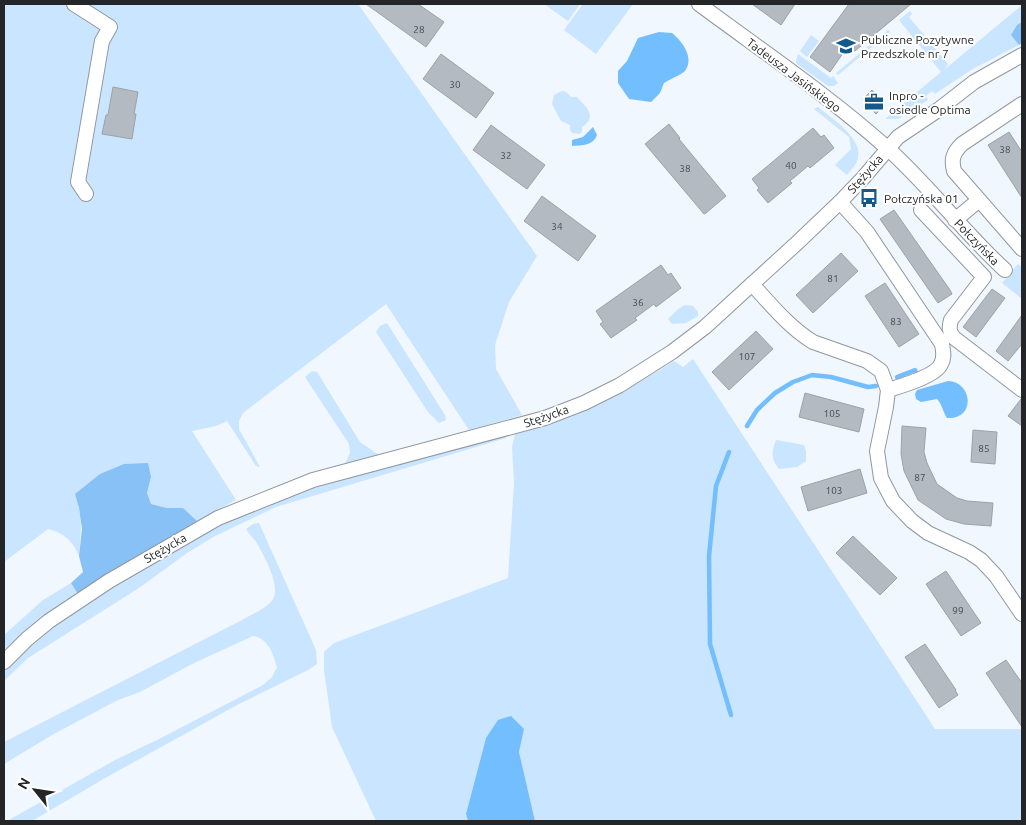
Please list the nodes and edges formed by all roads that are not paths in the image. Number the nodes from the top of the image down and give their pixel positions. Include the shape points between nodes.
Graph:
1 (74, 4) edge
2 (699, 4) edge
3 (1022, 55) edge
4 (1022, 104) edge
5 (887, 148) junction
6 (86, 194) dead end
7 (979, 200) junction
8 (840, 202) junction
9 (921, 210) dead end
10 (955, 220) junction
11 (1022, 249) edge
12 (984, 277) junction
13 (752, 284) junction
14 (888, 390) junction
15 (1022, 390) edge
16 (1022, 614) edge
17 (4, 662) edge

1 - 6 street via 110,27 102,41 78,182
2 - 5 street, Tadeusza Jasińskiego
3 - 5 street, Stężycka via 974,82
4 - 7 street via 955,152 951,161 954,171
5 - 8 street, Stężycka
5 - 10 street, Połczyńska
7 - 10 street
7 - 11 street
8 - 13 street, Stężycka
8 - 14 street via 868,232 942,344 944,355 934,372
9 - 12 street
10 - 12 street, Połczyńska via 1001,266
12 - 15 street via 951,320 950,332
13 - 14 street via 806,338 867,361 881,371
13 - 17 street, Stężycka via 672,352 584,403 545,418 313,480 218,518 71,606 27,639
14 - 16 street via 877,451 881,478 893,501 928,533 981,560

